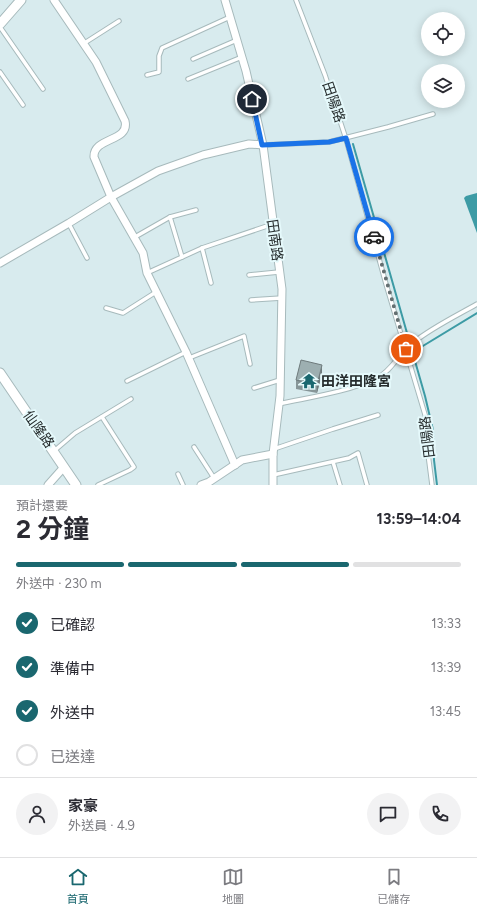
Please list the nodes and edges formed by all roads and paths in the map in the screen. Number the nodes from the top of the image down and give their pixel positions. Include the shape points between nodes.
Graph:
1 (21, 0) edge
2 (54, 0) edge
3 (225, 0) edge
4 (296, 0) edge
5 (230, 17) junction
6 (119, 21) dead end
7 (0, 24) edge
8 (0, 27) edge
9 (237, 40) junction
10 (84, 44) junction
11 (242, 57) junction
12 (193, 60) dead end
13 (0, 72) edge
14 (147, 75) dead end
15 (188, 79) dead end
16 (43, 89) dead end
17 (23, 105) dead end
18 (433, 114) dead end
19 (346, 138) junction
20 (262, 145) junction
21 (111, 197) junction
22 (196, 210) dead end
23 (170, 217) junction
24 (69, 223) junction
25 (273, 224) junction
26 (135, 237) junction
27 (202, 248) junction
28 (182, 257) junction
29 (87, 258) dead end
30 (0, 263) edge
31 (280, 272) junction
32 (147, 273) junction
33 (249, 275) dead end
34 (211, 283) dead end
35 (156, 292) junction
36 (282, 298) junction
37 (251, 300) dead end
38 (477, 304) edge
39 (106, 308) dead end
40 (407, 348) junction
41 (187, 355) junction
42 (250, 364) dead end
43 (0, 373) edge
44 (280, 380) junction
45 (127, 381) dead end
46 (254, 388) dead end
47 (131, 399) dead end
48 (279, 404) junction
49 (378, 415) dead end
50 (102, 417) junction
51 (194, 447) dead end
52 (54, 451) junction
53 (273, 452) junction
54 (333, 462) junction
55 (235, 465) junction
56 (64, 467) junction
57 (178, 474) dead end
58 (273, 475) junction
59 (214, 478) junction
60 (48, 485) edge
61 (76, 485) edge
62 (98, 485) edge
63 (183, 485) edge
64 (201, 485) edge
65 (273, 485) edge
66 (340, 485) edge
67 (367, 485) edge
68 (432, 485) edge

1 - 7 street
2 - 10 street
3 - 5 street, 田南路
4 - 19 lane, 田陽路
5 - 9 street, 田南路
5 - 14 lane via 162,48 159,72
6 - 10 lane
8 - 16 lane
9 - 11 street, 田南路
9 - 12 lane
10 - 21 street via 96,62 127,126 121,134 99,145 94,152
11 - 15 lane
11 - 20 street, 田南路
13 - 17 lane
18 - 19 lane
19 - 20 lane via 329,142
19 - 40 lane, 田陽路
20 - 21 street via 249,144 203,155 158,171
20 - 25 street, 田南路
21 - 24 street
21 - 26 street
22 - 23 lane
23 - 26 lane
23 - 28 lane
24 - 29 lane
24 - 30 street
25 - 27 lane
25 - 31 street, 田南路
26 - 32 street via 143,254
27 - 28 lane
27 - 34 lane
28 - 32 lane
31 - 33 lane
31 - 36 street, 田南路
32 - 35 street
35 - 39 lane via 123,313
35 - 41 street
36 - 37 lane
36 - 44 street, 田南路
38 - 40 lane
40 - 48 lane via 379,377 359,385
40 - 68 lane, 田陽路 via 426,418
41 - 42 lane via 244,336
41 - 45 lane
41 - 55 street
43 - 52 street, 仙隆路
44 - 46 lane
44 - 48 street, 田南路
47 - 50 lane
48 - 53 street, 田南路
49 - 53 lane via 333,428
50 - 52 lane via 75,433
50 - 62 lane via 134,466
51 - 59 lane
52 - 56 street, 仙隆路
53 - 55 street via 242,460
53 - 58 street, 田南路
54 - 58 lane
54 - 66 lane
54 - 67 lane via 358,453
55 - 59 street
56 - 60 street
56 - 61 street, 仙隆路
57 - 63 lane
58 - 65 street, 田南路
59 - 64 street

